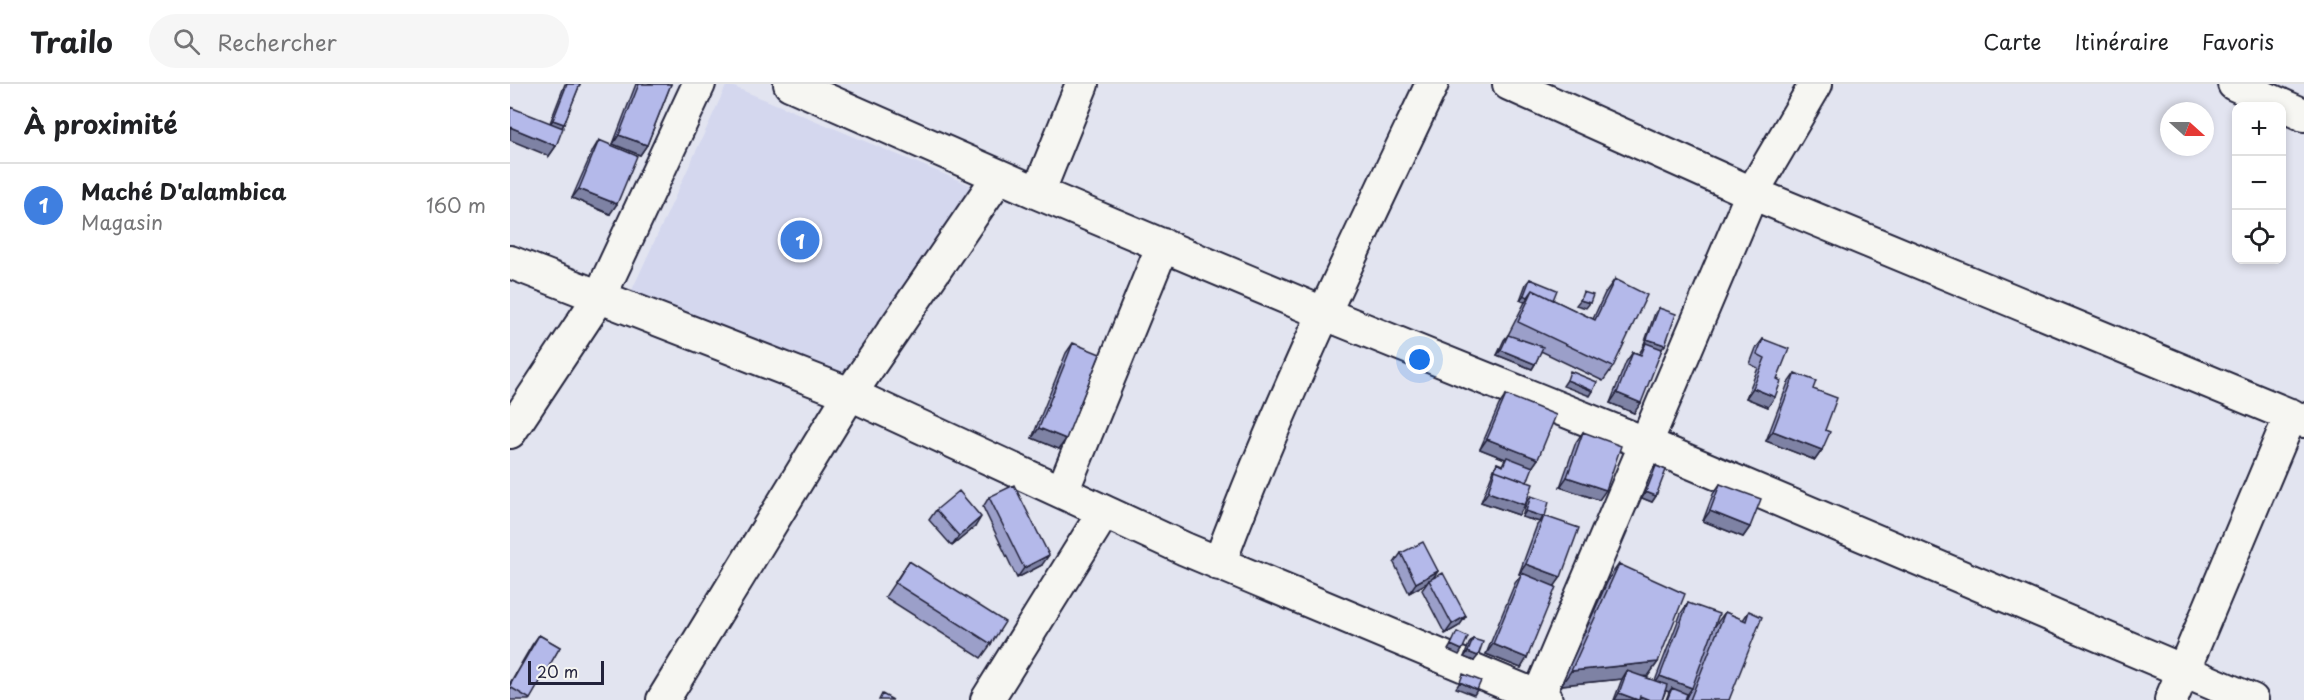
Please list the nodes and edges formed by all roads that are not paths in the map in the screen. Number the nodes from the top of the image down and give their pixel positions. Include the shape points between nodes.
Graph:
1 (699, 84) edge
2 (790, 84) edge
3 (1082, 84) edge
4 (1432, 84) edge
5 (1509, 84) edge
6 (1816, 84) edge
7 (2234, 84) edge
8 (2304, 115) edge
9 (999, 176) junction
10 (1038, 193) junction
11 (1752, 193) junction
12 (1163, 245) junction
13 (510, 262) edge
14 (600, 296) junction
15 (1323, 313) junction
16 (850, 394) junction
17 (2297, 418) edge
18 (510, 432) edge
19 (1645, 443) junction
20 (1062, 492) junction
21 (1104, 512) junction
22 (1219, 564) junction
23 (2184, 671) junction
24 (1540, 699) edge
25 (663, 700) edge
26 (987, 700) edge
27 (2171, 700) edge
28 (2252, 700) edge

1 - 14 street
2 - 9 street
3 - 10 street
4 - 15 street
5 - 11 street
6 - 11 street
7 - 8 street
9 - 10 street
9 - 16 street
10 - 12 street
11 - 17 street
11 - 19 street
12 - 15 street
12 - 20 street
13 - 14 street
14 - 16 street
14 - 18 street
15 - 19 street
15 - 22 street
16 - 20 street
16 - 25 street
17 - 23 street
19 - 23 street
19 - 24 street
20 - 21 street
21 - 22 street
21 - 26 street
22 - 24 street
23 - 27 street
23 - 28 street

